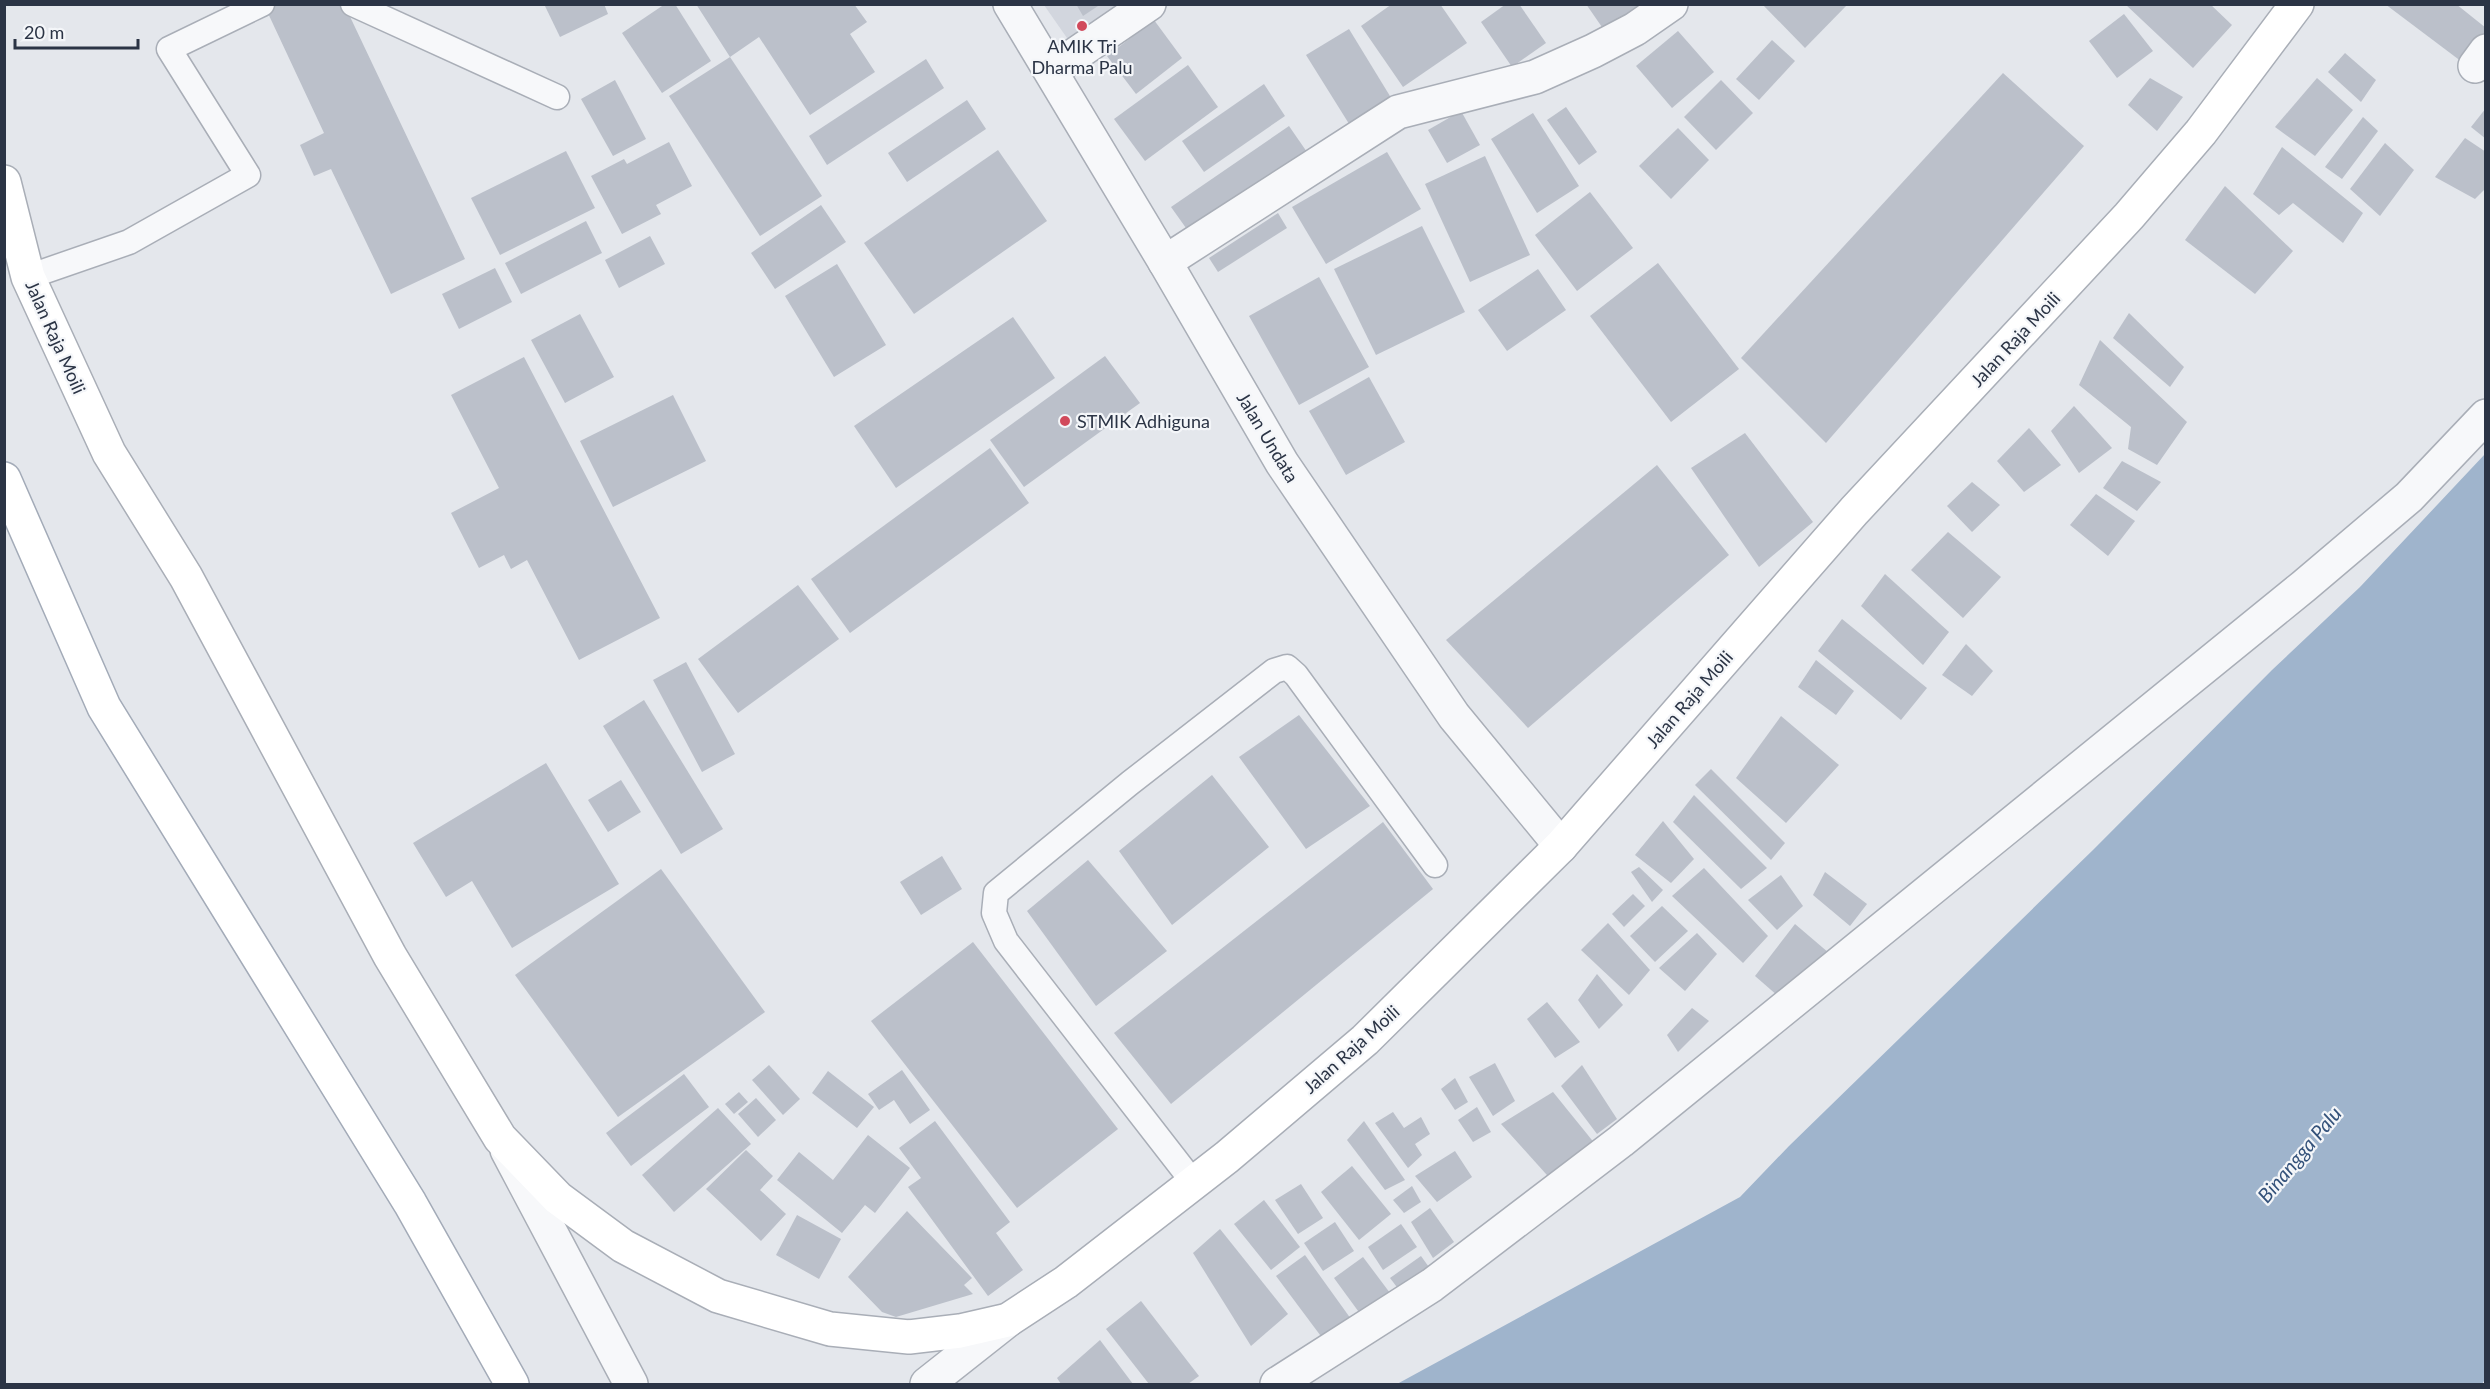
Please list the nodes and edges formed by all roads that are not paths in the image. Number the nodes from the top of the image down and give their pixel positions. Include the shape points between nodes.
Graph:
1 (262, 4) edge
2 (353, 4) edge
3 (1010, 4) edge
4 (1149, 4) edge
5 (1671, 4) edge
6 (2297, 4) edge
7 (1051, 71) junction
8 (557, 97) dead end
9 (4, 182) edge
10 (1165, 262) junction
11 (28, 277) junction
12 (2486, 416) edge
13 (4, 478) edge
14 (1561, 846) junction
15 (1435, 865) dead end
16 (500, 1138) junction
17 (1193, 1182) junction
18 (1008, 1320) junction
19 (512, 1384) edge
20 (631, 1384) edge
21 (927, 1384) edge
22 (1277, 1384) edge

1 - 11 lane via 170,48 248,175 129,242
2 - 8 lane
3 - 7 street, Jalan Undata
4 - 7 street
5 - 10 street via 1593,51 1535,77 1398,112
6 - 14 street, Jalan Raja Moili via 2201,132 2129,216 1854,511
7 - 10 street, Jalan Undata
9 - 11 street, Jalan Raja Moili
10 - 14 street, Jalan Undata via 1282,463 1361,582 1455,716
11 - 16 street, Jalan Raja Moili via 109,453 186,577 390,956
12 - 22 street via 2409,497 2304,586 1621,1141 1432,1286
13 - 19 street via 104,706 410,1203
14 - 17 street, Jalan Raja Moili via 1365,1040
15 - 17 lane via 1287,667 1274,671 996,893 994,913 1006,941
16 - 18 street, Jalan Raja Moili via 558,1198 623,1246 718,1296 830,1329 909,1337
16 - 20 street
17 - 18 street, Jalan Raja Moili via 1066,1282
18 - 21 street

